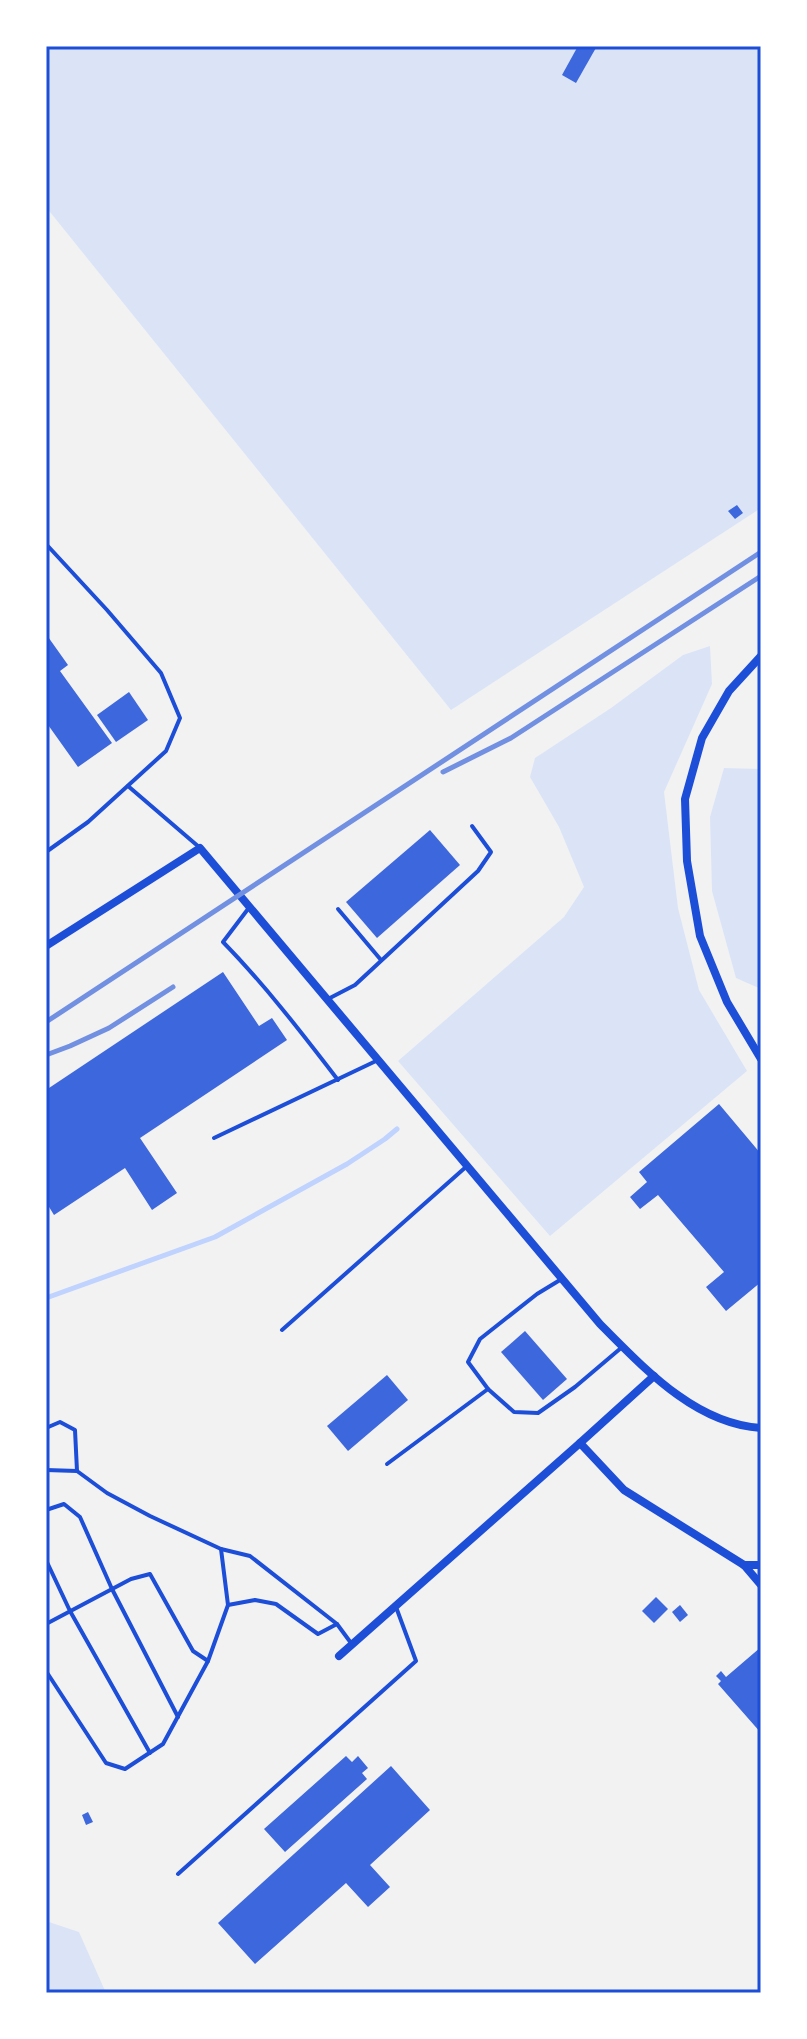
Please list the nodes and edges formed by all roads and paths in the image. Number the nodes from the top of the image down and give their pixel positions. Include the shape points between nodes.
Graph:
1 (46, 544) edge
2 (761, 656) edge
3 (128, 786) junction
4 (472, 826) dead end
5 (200, 848) junction
6 (46, 852) edge
7 (250, 907) junction
8 (338, 909) dead end
9 (46, 946) edge
10 (381, 960) junction
11 (328, 999) junction
12 (761, 1059) edge
13 (378, 1060) junction
14 (338, 1080) junction
15 (214, 1138) dead end
16 (467, 1166) junction
17 (562, 1278) junction
18 (282, 1330) dead end
19 (622, 1346) junction
20 (654, 1376) junction
21 (488, 1389) junction
22 (46, 1428) edge
23 (761, 1428) edge
24 (580, 1443) junction
25 (387, 1464) dead end
26 (46, 1470) edge
27 (77, 1471) junction
28 (46, 1510) edge
29 (221, 1549) junction
30 (46, 1560) edge
31 (744, 1565) junction
32 (761, 1565) edge
33 (761, 1585) edge
34 (112, 1589) junction
35 (228, 1605) junction
36 (396, 1607) junction
37 (70, 1611) junction
38 (46, 1624) edge
39 (337, 1624) junction
40 (352, 1645) junction
41 (339, 1656) dead end
42 (208, 1661) junction
43 (46, 1671) edge
44 (178, 1717) junction
45 (150, 1753) junction
46 (178, 1874) dead end

1 - 3 lane via 161,673 180,718 166,751
2 - 12 street via 729,691 702,738 685,799 687,861 700,936 727,1002
3 - 5 lane
3 - 6 lane
4 - 10 lane via 491,852 478,871
5 - 7 street
5 - 9 street
7 - 11 street
7 - 14 lane via 223,942
8 - 10 lane
10 - 11 lane via 355,985
11 - 13 street
13 - 14 lane
13 - 16 street
14 - 15 lane
16 - 17 street
16 - 18 lane
17 - 19 street
17 - 21 lane via 480,1339 468,1362
19 - 20 street
19 - 21 lane via 538,1413 514,1412
20 - 23 street via 704,1413
20 - 24 street
21 - 25 lane
22 - 27 lane via 60,1422 75,1430
24 - 31 street via 624,1490
24 - 36 street
26 - 27 lane
27 - 29 lane via 107,1493
28 - 34 lane via 64,1504 80,1517
29 - 35 lane
29 - 39 lane via 250,1556
30 - 37 lane
31 - 32 street
31 - 33 street
34 - 37 lane
34 - 42 lane via 150,1574 193,1651
34 - 44 lane
35 - 39 lane via 255,1600 276,1604 318,1634
35 - 42 lane
36 - 40 street
36 - 46 lane via 416,1661
37 - 38 lane
37 - 45 lane
39 - 40 lane
40 - 41 street
42 - 44 lane
43 - 45 lane via 106,1763 125,1769
44 - 45 lane via 163,1744

